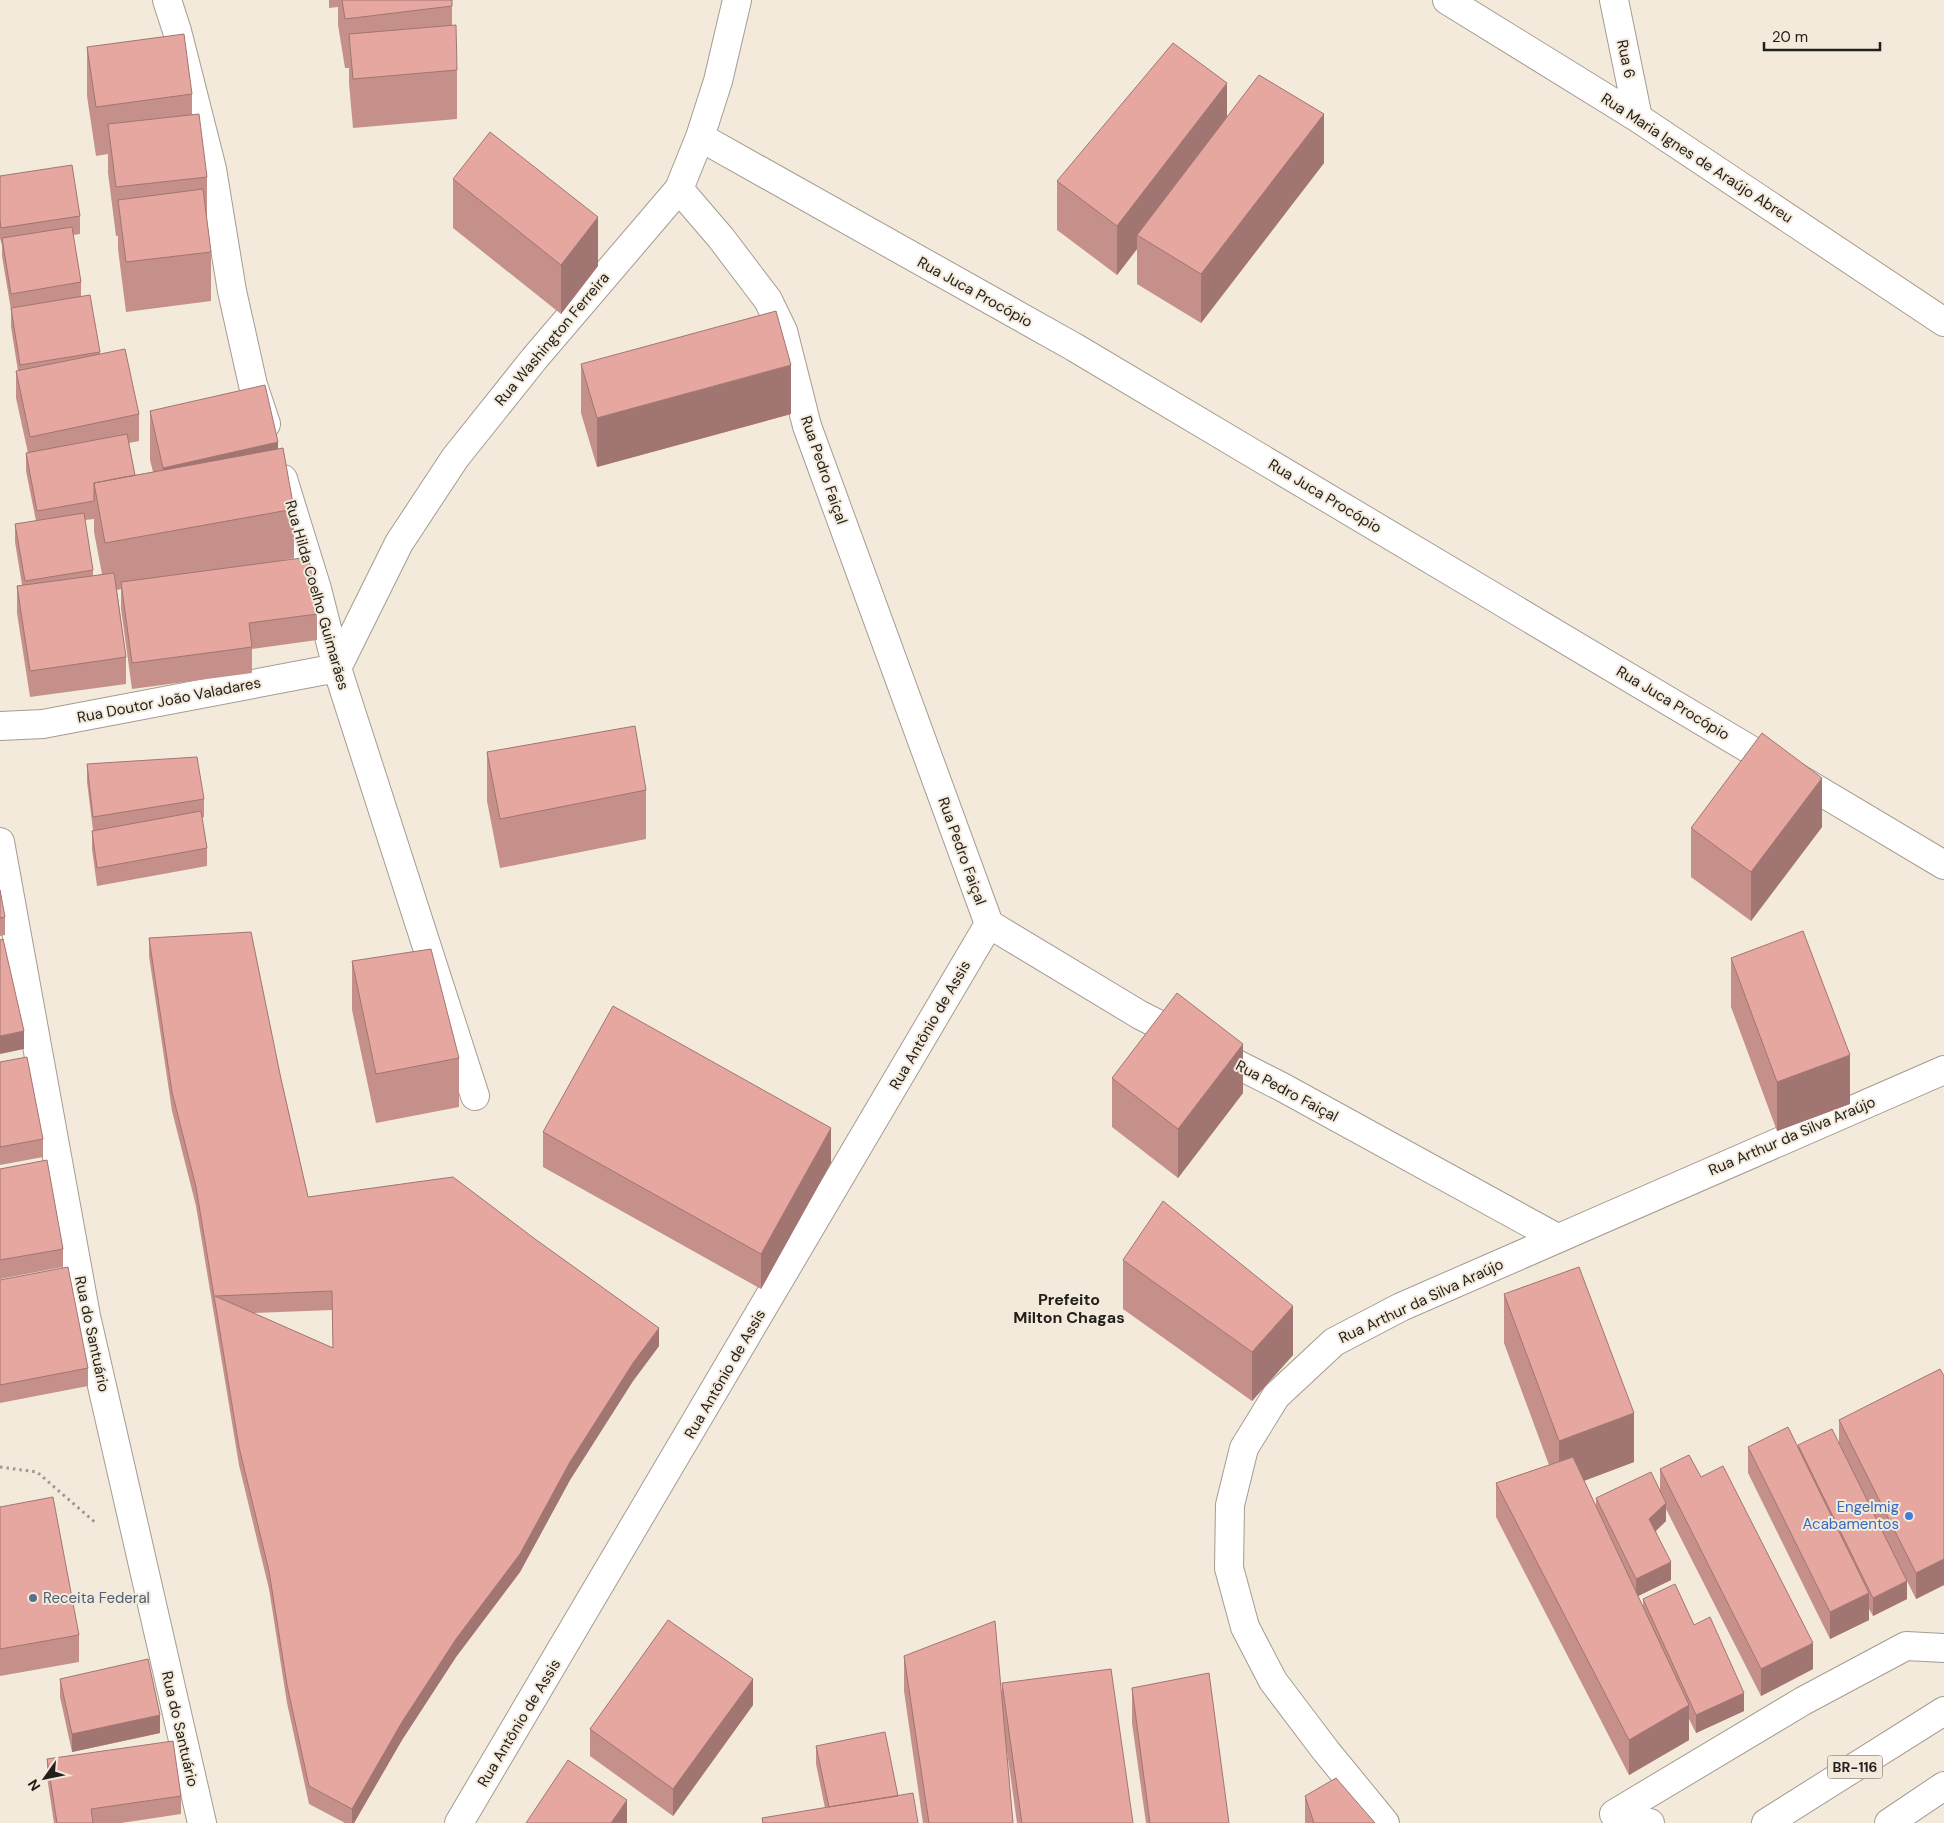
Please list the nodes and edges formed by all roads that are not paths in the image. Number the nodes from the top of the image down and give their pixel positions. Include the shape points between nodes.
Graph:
1 (167, 0) edge
2 (737, 0) edge
3 (1447, 0) edge
4 (1614, 0) edge
5 (1638, 118) junction
6 (700, 137) junction
7 (678, 189) junction
8 (1944, 322) edge
9 (337, 668) junction
10 (0, 726) edge
11 (0, 842) edge
12 (1944, 865) edge
13 (989, 924) junction
14 (1944, 1070) edge
15 (475, 1096) dead end
16 (1557, 1238) junction
17 (1944, 1648) edge
18 (1944, 1711) edge
19 (1944, 1786) edge
20 (202, 1823) edge
21 (460, 1823) edge
22 (1384, 1823) edge
23 (1650, 1823) edge
24 (1766, 1823) edge
25 (1889, 1823) edge

1 - 9 main road, Rua Hilda Coelho Guimarães via 212,170 232,291 253,385 317,589
2 - 6 main road, Rua Washington Ferreira via 718,81
3 - 5 main road, Rua Maria Ignes de Araújo Abreu
4 - 5 main road, Rua 6
5 - 8 main road, Rua Maria Ignes de Araújo Abreu
6 - 7 main road, Rua Washington Ferreira
6 - 12 main road, Rua Juca Procópio via 1074,347
7 - 9 main road, Rua Washington Ferreira via 455,458 399,543
7 - 13 main road, Rua Pedro Faiçal via 721,238 768,300 783,331 807,426
9 - 10 main road, Rua Doutor João Valadares via 43,724
9 - 15 main road, Rua Hilda Coelho Guimarães
11 - 20 main road, Rua do Santuário via 86,1316
13 - 16 main road, Rua Pedro Faiçal via 1140,1015 1282,1086
13 - 21 main road, Rua Antônio de Assis
14 - 16 main road, Rua Arthur da Silva Araújo
16 - 22 main road, Rua Arthur da Silva Araújo via 1401,1307 1334,1342 1276,1396 1244,1448 1230,1505 1229,1568 1246,1627 1273,1681
17 - 23 main road via 1906,1646 1724,1747 1614,1814
18 - 24 main road, BR-116
19 - 25 main road

